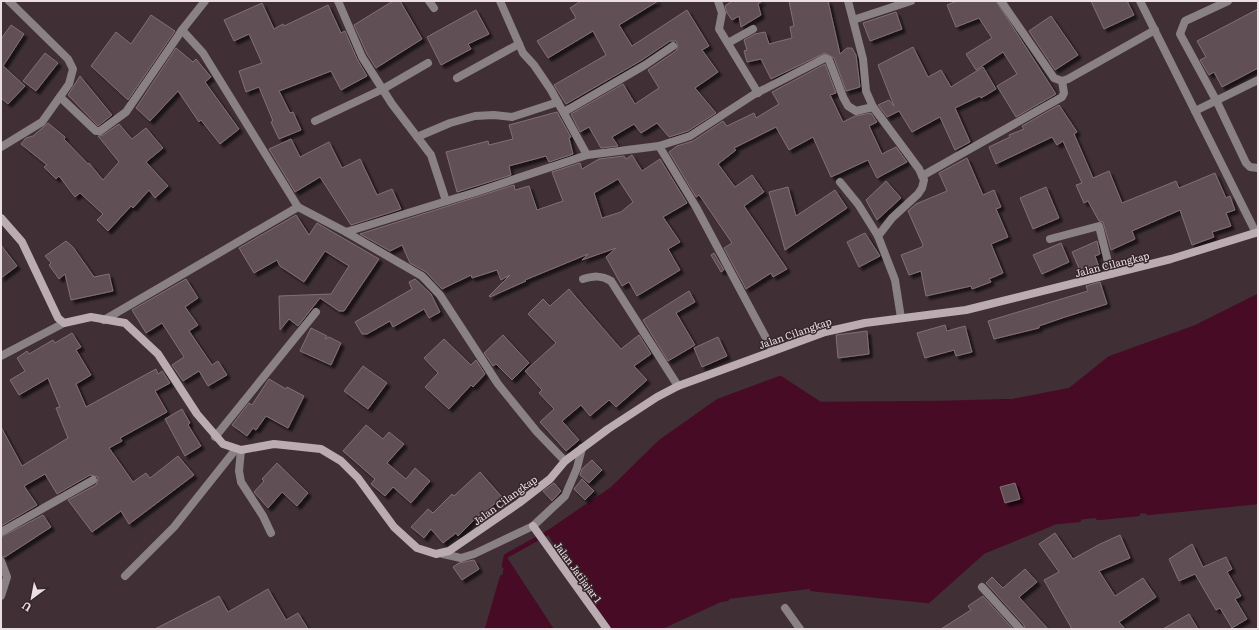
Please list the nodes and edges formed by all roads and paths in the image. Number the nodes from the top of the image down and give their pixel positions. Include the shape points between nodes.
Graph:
1 (9, 1) edge
2 (205, 1) edge
3 (338, 1) edge
4 (429, 1) edge
5 (500, 1) edge
6 (718, 1) edge
7 (848, 1) edge
8 (911, 1) edge
9 (1001, 1) edge
10 (1140, 1) edge
11 (1228, 1) edge
12 (434, 8) dead end
13 (853, 20) junction
14 (752, 29) dead end
15 (182, 30) junction
16 (1154, 30) junction
17 (728, 43) junction
18 (519, 44) junction
19 (673, 46) dead end
20 (428, 63) dead end
21 (457, 78) dead end
22 (1258, 80) edge
23 (1062, 81) junction
24 (383, 89) junction
25 (758, 93) junction
26 (60, 97) junction
27 (558, 102) junction
28 (1216, 102) junction
29 (873, 107) junction
30 (1195, 111) junction
31 (564, 112) junction
32 (315, 121) dead end
33 (417, 137) junction
34 (659, 146) junction
35 (1, 147) edge
36 (587, 155) junction
37 (1258, 168) edge
38 (922, 176) junction
39 (840, 182) dead end
40 (446, 201) junction
41 (298, 207) junction
42 (1, 218) edge
43 (346, 232) junction
44 (1257, 233) edge
45 (878, 236) junction
46 (1050, 239) dead end
47 (1111, 274) junction
48 (583, 279) dead end
49 (316, 312) dead end
50 (901, 318) junction
51 (104, 320) junction
52 (64, 322) junction
53 (773, 351) junction
54 (1, 356) edge
55 (678, 386) junction
56 (215, 437) junction
57 (582, 448) junction
58 (238, 450) junction
59 (565, 461) junction
60 (93, 480) dead end
61 (535, 528) junction
62 (1, 532) edge
63 (271, 533) dead end
64 (440, 554) junction
65 (1, 562) edge
66 (125, 576) dead end
67 (982, 587) dead end
68 (1, 596) edge
69 (785, 608) dead end
70 (606, 629) edge
71 (800, 629) edge
72 (1020, 629) edge

1 - 26 street via 68,58 73,69
2 - 15 street
3 - 24 street via 362,57
4 - 12 street
5 - 18 street
6 - 17 street via 722,12 720,29
7 - 13 street
8 - 13 street
9 - 23 street via 1054,78
10 - 16 street
11 - 28 street via 1186,21 1180,31
13 - 29 street via 863,60 866,91
14 - 17 street
15 - 26 street via 126,112 100,132
15 - 41 street via 203,53
16 - 23 street
16 - 30 street
17 - 25 street
18 - 21 street
18 - 27 street
19 - 31 street
20 - 24 street
22 - 28 street
23 - 38 street via 1062,98
24 - 32 street
24 - 33 street
25 - 29 street via 825,58 829,60 848,106 856,111
25 - 34 street via 690,136
26 - 35 street via 42,122
27 - 31 street
27 - 33 street via 512,117 474,116
28 - 30 street
28 - 37 street via 1246,163 1250,167
29 - 38 street
30 - 44 street
31 - 36 street
33 - 40 street via 431,155
34 - 36 street
34 - 53 street via 696,207
36 - 40 street
38 - 45 street via 924,180 918,194 892,218
39 - 45 street via 858,204
40 - 43 street
41 - 43 street
41 - 51 street
42 - 52 street via 22,242 58,318
43 - 59 street via 422,276 440,294 498,384 537,432
44 - 47 street, Jalan Cilangkap
45 - 50 street via 895,280
46 - 47 street via 1099,226
47 - 50 street, Jalan Cilangkap via 966,310
48 - 55 street via 604,276 611,281
49 - 56 street
50 - 53 street, Jalan Cilangkap via 825,332
51 - 52 street via 91,317
51 - 56 street via 125,323 158,354
52 - 54 street
53 - 55 street, Jalan Cilangkap
55 - 57 street, Jalan Cilangkap via 657,397
56 - 58 street via 223,444
57 - 59 street, Jalan Cilangkap
57 - 61 street via 578,468 565,496
58 - 63 street via 241,482
58 - 64 street via 274,444 321,449 341,461 358,478 394,527 418,548
58 - 66 street via 174,527
59 - 64 street, Jalan Cilangkap via 550,479 519,503
60 - 62 street
61 - 64 street via 460,558
61 - 70 street, Jalan Jatijajar 1
65 - 68 street via 7,577
67 - 72 street
69 - 71 street

